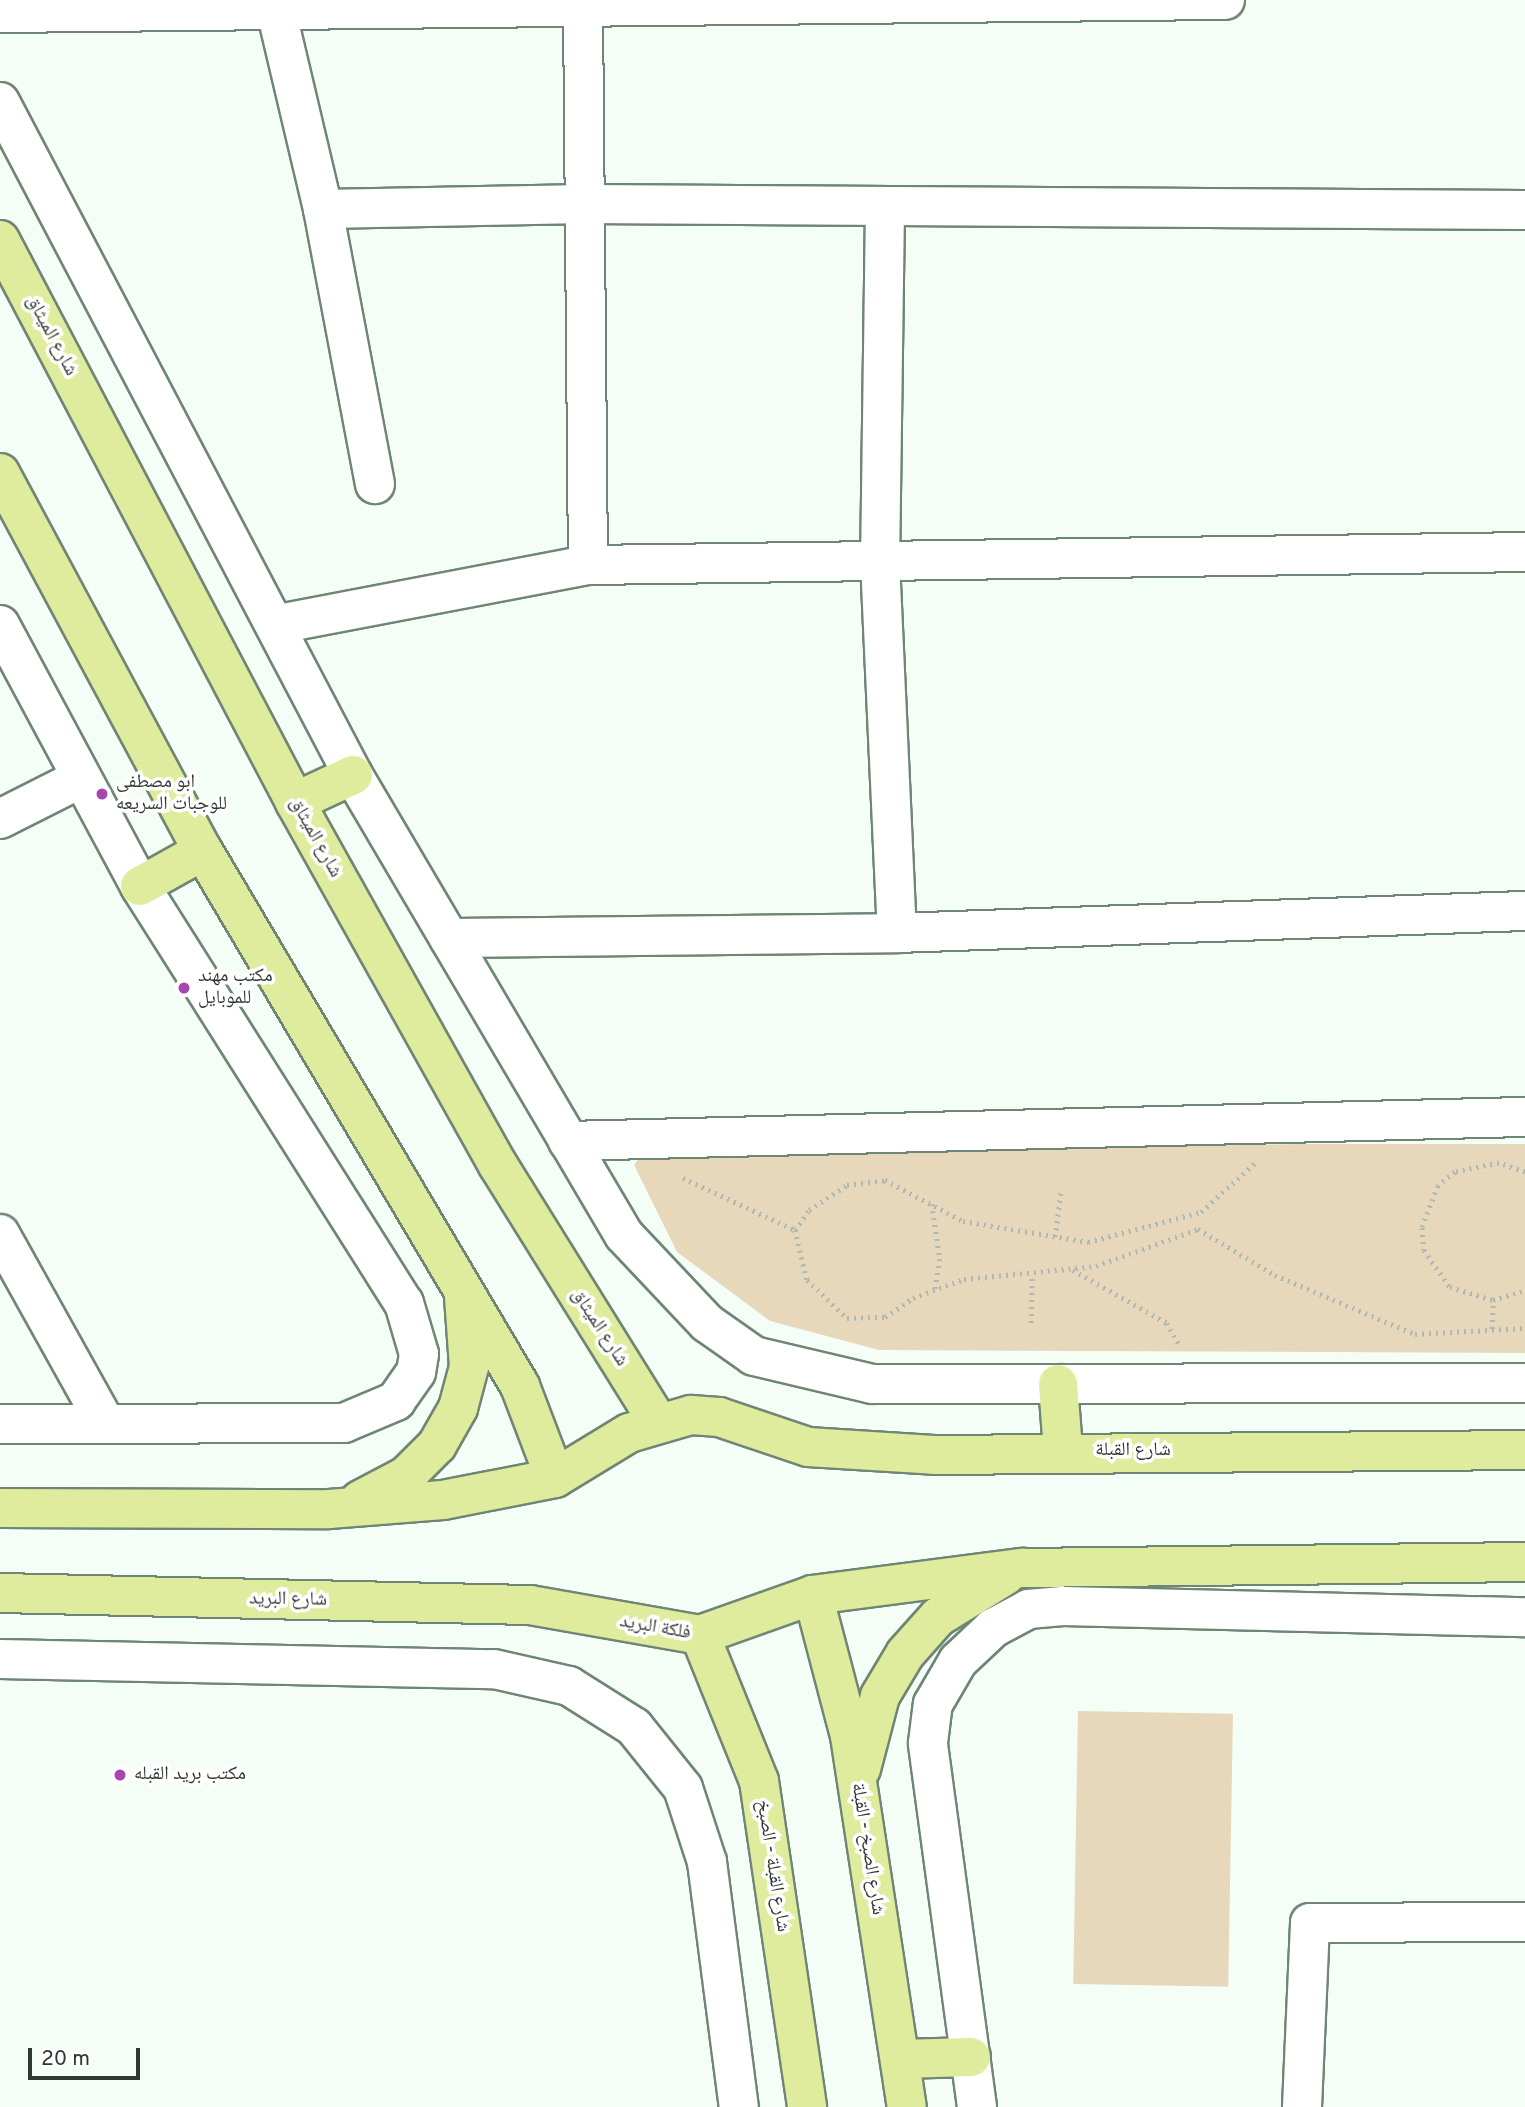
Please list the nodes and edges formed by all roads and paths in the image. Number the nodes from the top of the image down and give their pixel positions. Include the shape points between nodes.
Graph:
1 (1180, 0) edge
2 (1224, 0) edge
3 (848, 2) edge
4 (583, 7) junction
5 (276, 10) junction
6 (0, 13) edge
7 (0, 102) edge
8 (586, 204) junction
9 (885, 208) junction
10 (323, 209) junction
11 (1525, 210) edge
12 (0, 240) edge
13 (0, 473) edge
14 (375, 484) dead end
15 (1525, 552) edge
16 (880, 561) junction
17 (588, 565) junction
18 (278, 624) junction
19 (0, 625) edge
20 (353, 775) junction
21 (81, 778) junction
22 (295, 802) junction
23 (0, 819) edge
24 (203, 851) junction
25 (139, 886) junction
26 (1525, 911) edge
27 (897, 933) junction
28 (449, 938) junction
29 (1525, 1117) edge
30 (568, 1141) junction
31 (1265, 1150) dead end
32 (1525, 1172) edge
33 (675, 1174) dead end
34 (1061, 1189) dead end
35 (932, 1203) junction
36 (795, 1230) junction
37 (0, 1234) edge
38 (1055, 1237) junction
39 (1072, 1270) junction
40 (1032, 1276) junction
41 (461, 1282) junction
42 (935, 1290) junction
43 (1525, 1290) edge
44 (1493, 1300) junction
45 (1031, 1324) dead end
46 (1525, 1328) edge
47 (1492, 1329) junction
48 (1525, 1383) edge
49 (1058, 1384) junction
50 (1174, 1384) junction
51 (657, 1420) junction
52 (0, 1423) edge
53 (105, 1423) junction
54 (1525, 1450) edge
55 (1063, 1451) junction
56 (555, 1478) junction
57 (0, 1508) edge
58 (329, 1509) junction
59 (1525, 1562) edge
60 (1022, 1567) junction
61 (0, 1593) edge
62 (813, 1595) junction
63 (575, 1611) joint
64 (1525, 1617) edge
65 (700, 1635) junction
66 (0, 1659) edge
67 (858, 1792) junction
68 (1525, 1922) edge
69 (971, 2057) junction
70 (901, 2059) junction
71 (739, 2107) edge
72 (807, 2107) edge
73 (907, 2107) edge
74 (977, 2107) edge
75 (1302, 2107) edge

1 - 2 street
1 - 3 street
3 - 4 street
4 - 5 street
4 - 8 street
5 - 6 street
5 - 10 street
7 - 18 street
8 - 9 street
8 - 10 street
8 - 17 street
9 - 11 street
9 - 16 street
10 - 14 street
12 - 22 main road, شارع الميثاق
13 - 24 main road
15 - 16 street
16 - 17 street
16 - 27 street
17 - 18 street
18 - 20 street
19 - 21 street
20 - 22 main road
20 - 28 street
21 - 23 street
21 - 25 street
22 - 51 main road, شارع الميثاق via 498,1165
24 - 25 main road
24 - 41 main road
25 - 53 street via 404,1303 419,1354 416,1372 396,1401 344,1423
26 - 27 street
27 - 28 street
28 - 30 street
29 - 30 street
30 - 49 street via 624,1235 660,1279 754,1356 872,1384
31 - 38 path via 1247,1176 1201,1212 1088,1242
32 - 44 path via 1476,1164 1438,1186 1427,1205 1422,1227 1434,1270 1450,1287
33 - 36 path
34 - 38 path
35 - 36 path via 885,1180 847,1185 809,1210
35 - 38 path via 963,1221
35 - 42 path via 940,1259
36 - 42 path via 807,1280 847,1318 885,1317
37 - 53 street
39 - 40 path
39 - 47 path via 1198,1230 1275,1275 1415,1334
39 - 50 path via 1167,1323 1182,1350
40 - 42 path via 964,1279
40 - 45 path
41 - 56 main road via 520,1386
41 - 58 main road via 469,1367 458,1408 437,1445 407,1476 370,1497
43 - 44 path
44 - 47 path
46 - 47 path
48 - 50 street
49 - 50 street
49 - 55 main road
51 - 55 main road, شارع القبلة via 691,1415 746,1424 808,1447 934,1455
51 - 56 main road
52 - 53 street
54 - 55 main road, شارع القبلة
56 - 58 main road via 443,1500
57 - 58 main road
59 - 60 main road
60 - 62 main road
60 - 67 main road via 977,1588 938,1617 905,1654 880,1696
61 - 63 main road, شارع البريد via 485,1603
62 - 65 main road, فلكة البريد
62 - 67 main road, شارع الصبخ - القبلة
63 - 65 main road, فلكة البريد
64 - 69 street via 1063,1606 1028,1609 993,1629 951,1672 933,1704 928,1743
65 - 72 main road, شارع القبلة - الصبخ via 759,1781
66 - 71 street via 494,1669 569,1686 634,1727 683,1788 707,1862
67 - 70 main road, شارع الصبخ - القبلة
68 - 75 street via 1310,1923
69 - 70 main road
69 - 74 street
70 - 73 main road, شارع الصبخ - القبلة

